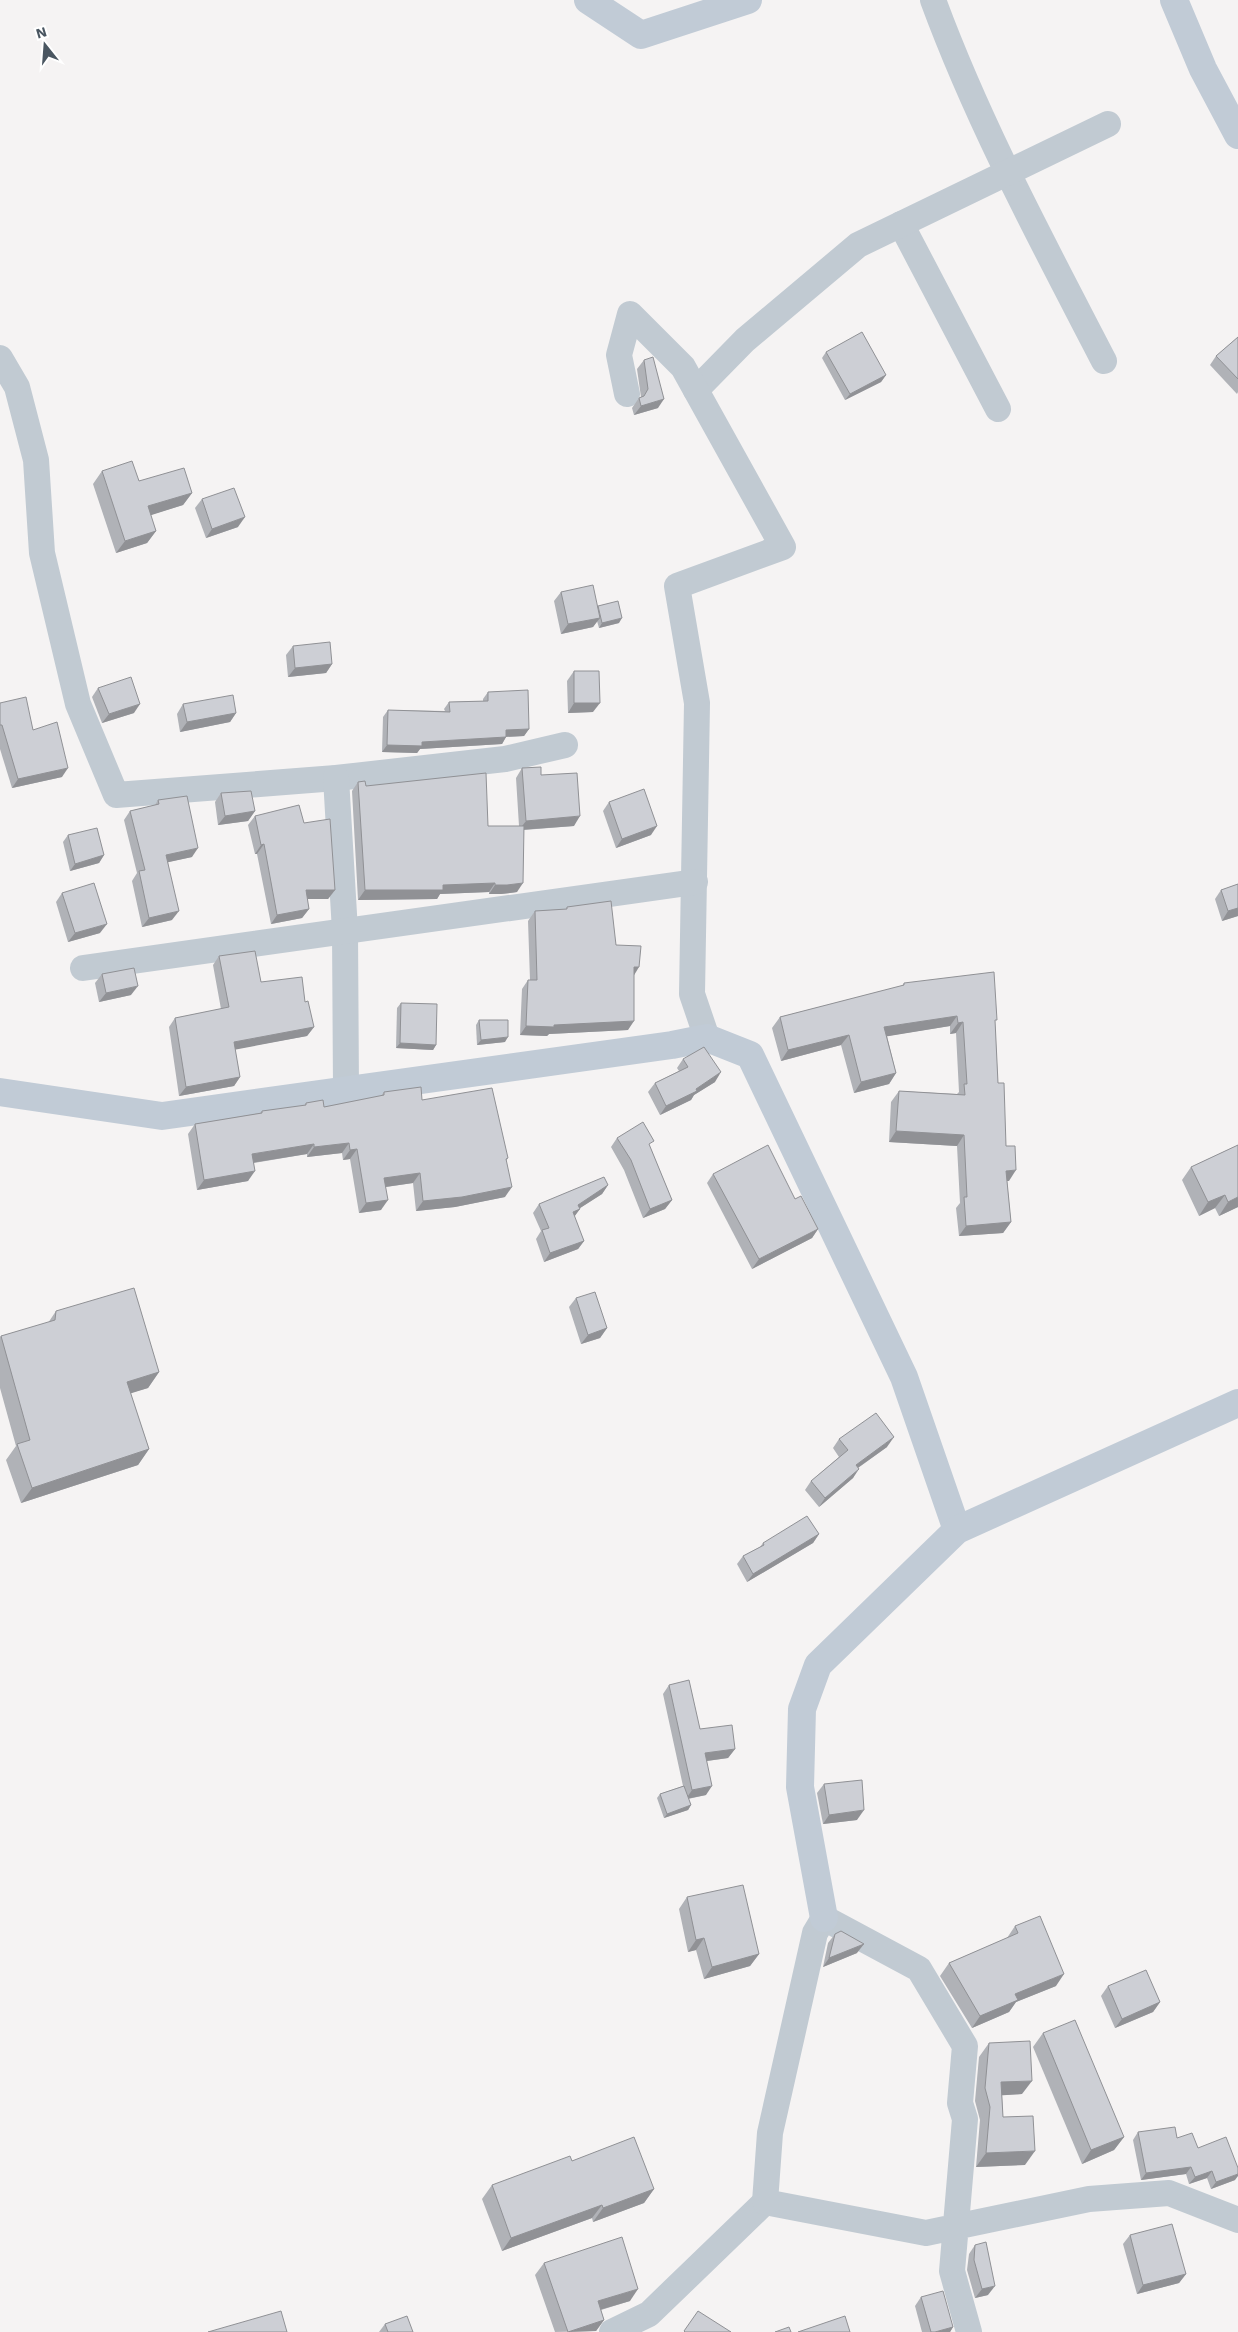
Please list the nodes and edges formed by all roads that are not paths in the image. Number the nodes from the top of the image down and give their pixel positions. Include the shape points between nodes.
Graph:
1 (588, 0) edge
2 (748, 0) edge
3 (933, 0) edge
4 (1174, 0) edge
5 (1108, 124) dead end
6 (1238, 136) edge
7 (1007, 173) junction
8 (901, 224) junction
9 (0, 358) edge
10 (1104, 361) dead end
11 (696, 390) junction
12 (627, 394) dead end
13 (998, 409) dead end
14 (565, 745) dead end
15 (336, 778) junction
16 (695, 882) junction
17 (345, 931) junction
18 (83, 968) dead end
19 (707, 1038) junction
20 (346, 1090) junction
21 (0, 1092) edge
22 (1238, 1403) edge
23 (957, 1530) junction
24 (824, 1918) junction
25 (765, 2202) junction
26 (1238, 2220) edge
27 (954, 2227) junction
28 (612, 2332) edge
29 (969, 2332) edge

1 - 2 street via 641,35
3 - 7 street via 953,55
4 - 6 street via 1202,70
5 - 7 street
7 - 8 street
7 - 10 street
8 - 11 street via 858,245 745,340
8 - 13 street
9 - 15 street via 17,386 36,460 42,553 78,704 116,795
11 - 12 street via 683,367 630,314 618,355
11 - 16 street via 783,547 677,586 697,703
14 - 15 street via 506,759
15 - 17 street
16 - 17 street
16 - 19 street via 692,994
17 - 18 street
17 - 20 street
19 - 20 street
19 - 23 street via 750,1055 904,1377
20 - 21 street via 162,1116
22 - 23 street
23 - 24 street via 818,1665 802,1710 800,1787
24 - 25 street via 815,1933 770,2133
24 - 27 street via 919,1969 965,2046 960,2103 965,2119
25 - 27 street via 926,2234
25 - 28 street via 649,2314
26 - 27 street via 1169,2193 1089,2199
27 - 29 street via 952,2271

